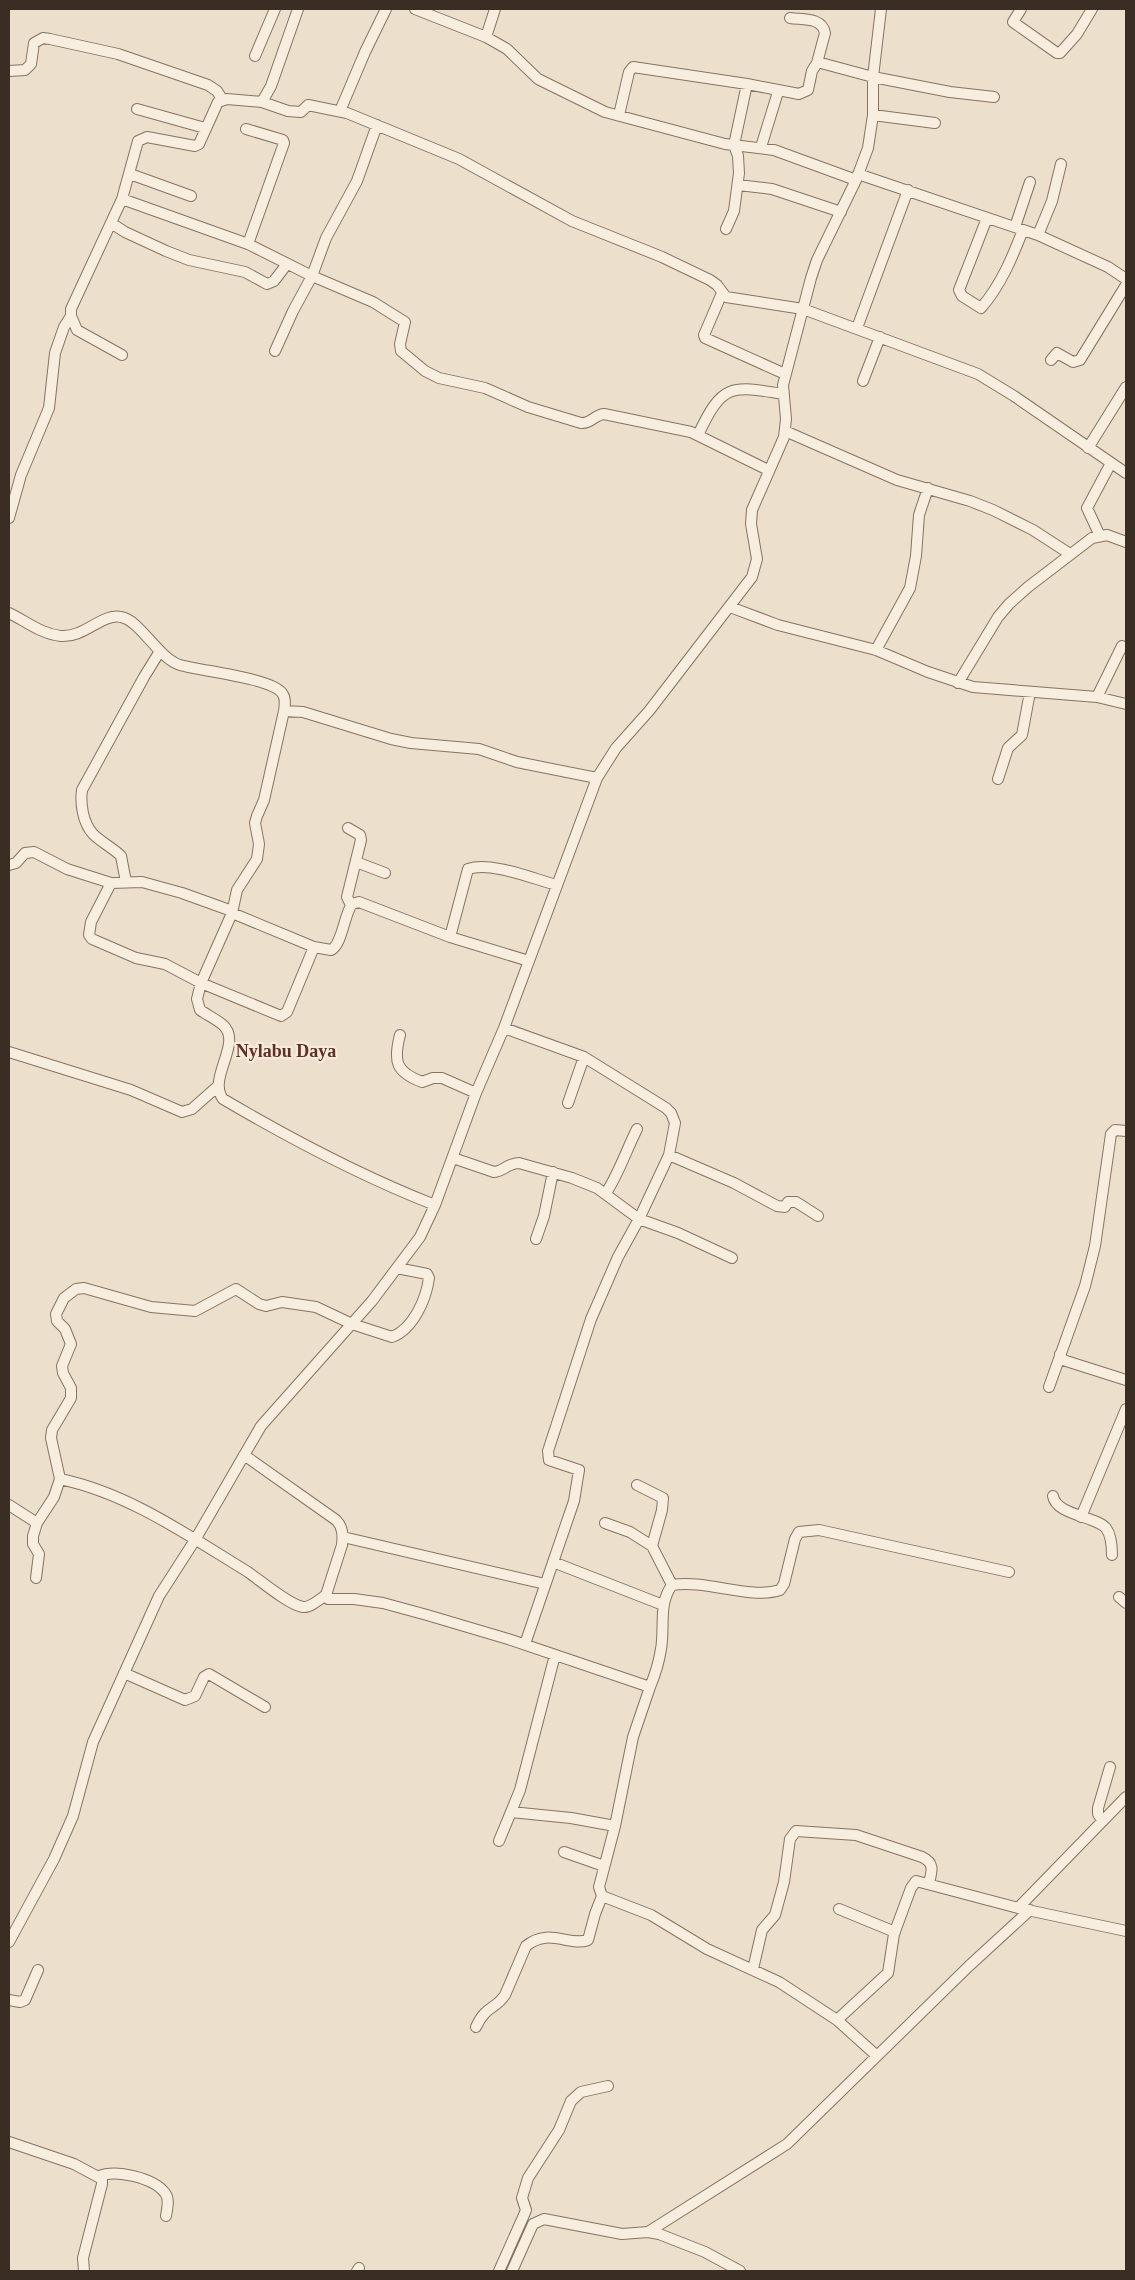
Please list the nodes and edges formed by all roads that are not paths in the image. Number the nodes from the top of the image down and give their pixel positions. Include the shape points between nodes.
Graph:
1 (275, 9) edge
2 (298, 9) edge
3 (386, 9) edge
4 (415, 9) edge
5 (496, 9) edge
6 (881, 9) edge
7 (1021, 9) edge
8 (1092, 9) edge
9 (790, 18) dead end
10 (486, 37) junction
11 (255, 56) dead end
12 (817, 63) junction
13 (9, 71) edge
14 (873, 77) junction
15 (747, 84) junction
16 (778, 92) junction
17 (994, 97) dead end
18 (222, 100) junction
19 (262, 102) junction
20 (137, 109) dead end
21 (340, 111) junction
22 (873, 115) junction
23 (619, 116) junction
24 (935, 122) dead end
25 (377, 125) junction
26 (205, 128) junction
27 (246, 129) dead end
28 (734, 145) junction
29 (761, 147) junction
30 (1061, 164) dead end
31 (130, 174) junction
32 (857, 177) junction
33 (1030, 182) dead end
34 (738, 185) junction
35 (908, 190) junction
36 (191, 196) dead end
37 (122, 199) junction
38 (841, 212) junction
39 (987, 218) junction
40 (111, 223) junction
41 (1019, 228) junction
42 (726, 229) dead end
43 (1038, 235) junction
44 (248, 244) junction
45 (287, 264) junction
46 (312, 276) junction
47 (1126, 279) edge
48 (1126, 285) edge
49 (722, 293) junction
50 (803, 309) junction
51 (71, 316) junction
52 (858, 328) junction
53 (880, 337) junction
54 (275, 351) dead end
55 (122, 355) dead end
56 (1051, 360) dead end
57 (786, 374) junction
58 (863, 381) dead end
59 (1126, 388) edge
60 (783, 394) junction
61 (785, 431) junction
62 (698, 435) junction
63 (1088, 448) junction
64 (1111, 463) junction
65 (768, 470) junction
66 (1126, 474) edge
67 (928, 488) junction
68 (9, 518) edge
69 (1100, 536) junction
70 (1126, 542) edge
71 (1070, 554) junction
72 (730, 606) junction
73 (9, 613) edge
74 (1122, 646) dead end
75 (876, 650) junction
76 (160, 651) junction
77 (958, 682) junction
78 (1030, 692) junction
79 (1097, 697) junction
80 (1126, 704) edge
81 (284, 711) junction
82 (597, 778) junction
83 (998, 779) dead end
84 (348, 828) dead end
85 (356, 862) junction
86 (9, 865) edge
87 (385, 873) dead end
88 (126, 882) junction
89 (111, 883) junction
90 (557, 885) junction
91 (351, 905) junction
92 (232, 912) junction
93 (450, 937) junction
94 (314, 947) junction
95 (529, 961) junction
96 (201, 983) junction
97 (504, 1028) junction
98 (400, 1035) dead end
99 (9, 1052) edge
100 (584, 1057) junction
101 (218, 1086) junction
102 (476, 1093) junction
103 (568, 1102) dead end
104 (637, 1129) dead end
105 (1126, 1131) edge
106 (669, 1155) junction
107 (453, 1158) junction
108 (553, 1172) junction
109 (606, 1194) junction
110 (434, 1206) junction
111 (818, 1216) dead end
112 (639, 1219) junction
113 (536, 1239) dead end
114 (732, 1258) dead end
115 (397, 1268) junction
116 (352, 1324) junction
117 (1060, 1354) junction
118 (1126, 1380) edge
119 (1049, 1387) dead end
120 (1126, 1409) edge
121 (244, 1454) junction
122 (60, 1478) junction
123 (637, 1485) dead end
124 (1053, 1496) dead end
125 (9, 1505) edge
126 (1081, 1517) junction
127 (37, 1523) junction
128 (605, 1523) dead end
129 (343, 1537) junction
130 (195, 1540) junction
131 (652, 1546) junction
132 (1112, 1555) dead end
133 (553, 1562) junction
134 (1009, 1572) dead end
135 (36, 1578) dead end
136 (545, 1584) junction
137 (672, 1585) junction
138 (326, 1595) junction
139 (663, 1604) junction
140 (525, 1644) junction
141 (555, 1655) junction
142 (124, 1673) junction
143 (650, 1687) junction
144 (265, 1707) dead end
145 (1110, 1767) dead end
146 (1126, 1797) edge
147 (511, 1812) junction
148 (1103, 1821) junction
149 (615, 1826) junction
150 (499, 1841) dead end
151 (564, 1852) dead end
152 (604, 1866) junction
153 (929, 1883) junction
154 (602, 1896) junction
155 (1018, 1908) junction
156 (839, 1910) dead end
157 (1030, 1910) junction
158 (1126, 1931) edge
159 (895, 1932) junction
160 (9, 1942) edge
161 (753, 1968) junction
162 (38, 1970) dead end
163 (9, 2000) edge
164 (837, 2020) junction
165 (476, 2027) dead end
166 (877, 2056) junction
167 (608, 2086) dead end
168 (9, 2142) edge
169 (99, 2176) junction
170 (526, 2210) junction
171 (166, 2216) dead end
172 (539, 2220) junction
173 (524, 2230) junction
174 (648, 2232) junction
175 (84, 2271) edge
176 (498, 2271) edge
177 (512, 2271) edge
178 (740, 2271) edge

1 - 11 street
2 - 19 street via 271,86
3 - 21 street
4 - 10 street
5 - 10 street
6 - 14 street
7 - 8 street via 1013,22 1060,54
9 - 12 street via 815,21 824,28
10 - 23 street via 507,49 538,79 588,105
12 - 14 street
12 - 16 street via 806,92
13 - 18 street via 25,70 30,64 34,43 50,39 118,54 208,85 218,91
14 - 17 street
14 - 22 street
15 - 16 street
15 - 23 street via 633,67
15 - 28 street
16 - 29 street
18 - 19 street
18 - 26 street
19 - 21 street via 301,112 308,105
20 - 26 street
21 - 25 street
22 - 24 street
22 - 32 street via 868,148
23 - 28 street
25 - 46 street via 367,158 326,238
25 - 49 street via 459,159 572,221 710,280
26 - 31 street via 199,144 195,146 142,138 135,148
27 - 44 street via 284,143
28 - 29 street
28 - 34 street via 738,156
29 - 32 street
30 - 43 street via 1052,201
31 - 36 street
31 - 37 street
32 - 35 street
32 - 38 street
33 - 41 street
34 - 38 street via 772,189
34 - 42 street via 734,211
35 - 39 street
35 - 52 street
37 - 40 street
37 - 44 street
38 - 50 street via 817,260
39 - 41 street
39 - 41 street via 959,290 962,296 980,308 1012,260
40 - 45 street via 189,260 245,272 267,284 274,281
40 - 51 street via 77,295
41 - 43 street
43 - 47 street via 1108,267
44 - 45 street
45 - 46 street
46 - 54 street
46 - 62 street via 373,302 405,322 401,351 424,371 439,378 485,388 528,407 581,423 604,414 638,419
48 - 56 street via 1080,360 1073,362 1057,353
49 - 50 street via 735,299
49 - 57 street via 705,338
50 - 52 street
50 - 57 street
51 - 55 street via 78,330
51 - 68 street via 55,354 50,408 21,474
52 - 53 street
53 - 58 street
53 - 63 street via 978,374
57 - 60 street
59 - 63 street
60 - 61 street
60 - 62 street via 753,389 724,393 715,402
61 - 65 street
61 - 67 street via 897,480
62 - 65 street
63 - 64 street
64 - 66 street
64 - 69 street via 1088,508
65 - 72 street via 752,510 756,566 752,577
67 - 71 street via 993,510
67 - 75 street via 918,515 910,588
69 - 70 street via 1107,535
69 - 71 street
71 - 77 street via 1009,604
72 - 75 street via 778,625
72 - 82 street via 649,711 616,748
73 - 76 street via 40,630 61,636 81,634 114,616 124,617
74 - 79 street
75 - 77 street
76 - 81 street via 177,664 273,686 282,692
76 - 88 street via 82,790 82,810 92,833 122,858
77 - 78 street via 988,690
78 - 79 street
78 - 83 street via 1022,735 1008,748
79 - 80 street
81 - 82 street via 303,712 401,741 479,749 517,762
81 - 92 street via 264,800 255,823 258,854 237,890
82 - 90 street
84 - 85 street via 360,835
85 - 87 street
85 - 91 street via 347,897
86 - 89 street via 26,853 34,852 66,869
88 - 89 street
88 - 92 street via 136,881 182,893
89 - 96 street via 92,922 90,937 136,958 165,964
90 - 93 street via 493,868 476,866 468,869
90 - 95 street
91 - 93 street via 359,902
91 - 94 street via 335,948
92 - 94 street
92 - 96 street
93 - 95 street
94 - 96 street via 283,1016
95 - 97 street
96 - 101 street via 197,999 200,1010 224,1026 229,1034
97 - 100 street
97 - 102 street
98 - 102 street via 397,1054 400,1068 406,1076 422,1082 442,1078
99 - 101 street via 131,1090 182,1112 192,1109
100 - 103 street
100 - 106 street via 672,1114 675,1123
101 - 110 street via 223,1099 280,1132 380,1183
102 - 107 street
104 - 109 street
105 - 117 street via 1115,1130 1112,1134 1095,1246 1085,1286
106 - 111 street via 777,1206 785,1207 788,1202 796,1202
106 - 112 street
107 - 108 street via 494,1172 500,1172 511,1163 519,1163
107 - 110 street
108 - 109 street
108 - 113 street
109 - 112 street
110 - 115 street via 420,1237
112 - 114 street
112 - 133 street via 591,1319 548,1451 552,1462 579,1471 574,1501
115 - 116 street
115 - 116 street via 422,1272 429,1278 422,1305 406,1329 392,1337
116 - 121 street via 276,1407
116 - 122 street via 316,1307 282,1302 266,1306 259,1304 236,1288 195,1311 151,1307 84,1288 72,1290 56,1314 72,1344 62,1366 72,1388 71,1398 52,1430
117 - 118 street via 1063,1360
117 - 119 street
120 - 126 street
121 - 129 street via 336,1520
121 - 130 street
122 - 127 street via 54,1497
122 - 130 street via 109,1494
123 - 131 street via 663,1498
124 - 126 street via 1058,1505
125 - 127 street
126 - 132 street via 1106,1528
127 - 135 street via 33,1536 33,1544 39,1554
128 - 131 street via 630,1532
129 - 136 street
129 - 138 street
130 - 138 street via 296,1605 308,1607
130 - 142 street via 159,1596
131 - 137 street
133 - 136 street
133 - 139 street
134 - 137 street via 819,1530 797,1534 780,1590 740,1591 683,1583
136 - 140 street
137 - 139 street
138 - 140 street via 331,1600 383,1603
139 - 143 street via 662,1648
140 - 141 street
141 - 143 street
141 - 147 street via 520,1790
142 - 144 street via 185,1700 195,1696 204,1677 209,1674
142 - 160 street via 93,1742 72,1816 54,1859
143 - 149 street via 633,1737
145 - 148 street via 1098,1808
146 - 148 street
147 - 149 street
147 - 150 street
148 - 155 street
149 - 152 street
151 - 152 street
152 - 154 street via 599,1887
153 - 155 street
153 - 159 street via 914,1883
153 - 161 street via 930,1860 856,1835 796,1830 790,1839 775,1915 762,1930
154 - 161 street via 651,1915 707,1950
154 - 165 street via 588,1940 552,1937 532,1940 526,1946 505,1996 485,2011
155 - 157 street
156 - 159 street
157 - 158 street
157 - 166 street
159 - 164 street via 888,1974
161 - 164 street
162 - 163 street via 25,2000
164 - 166 street
166 - 174 street via 787,2144
167 - 170 street via 580,2092 571,2101 559,2130 528,2178 522,2198
168 - 169 street
169 - 171 street via 107,2172 120,2173 146,2180 165,2192 168,2199
169 - 175 street via 102,2184 83,2258
170 - 172 street
170 - 173 street
172 - 173 street
172 - 174 street via 622,2234
173 - 176 street
173 - 177 street
174 - 178 street via 672,2238

